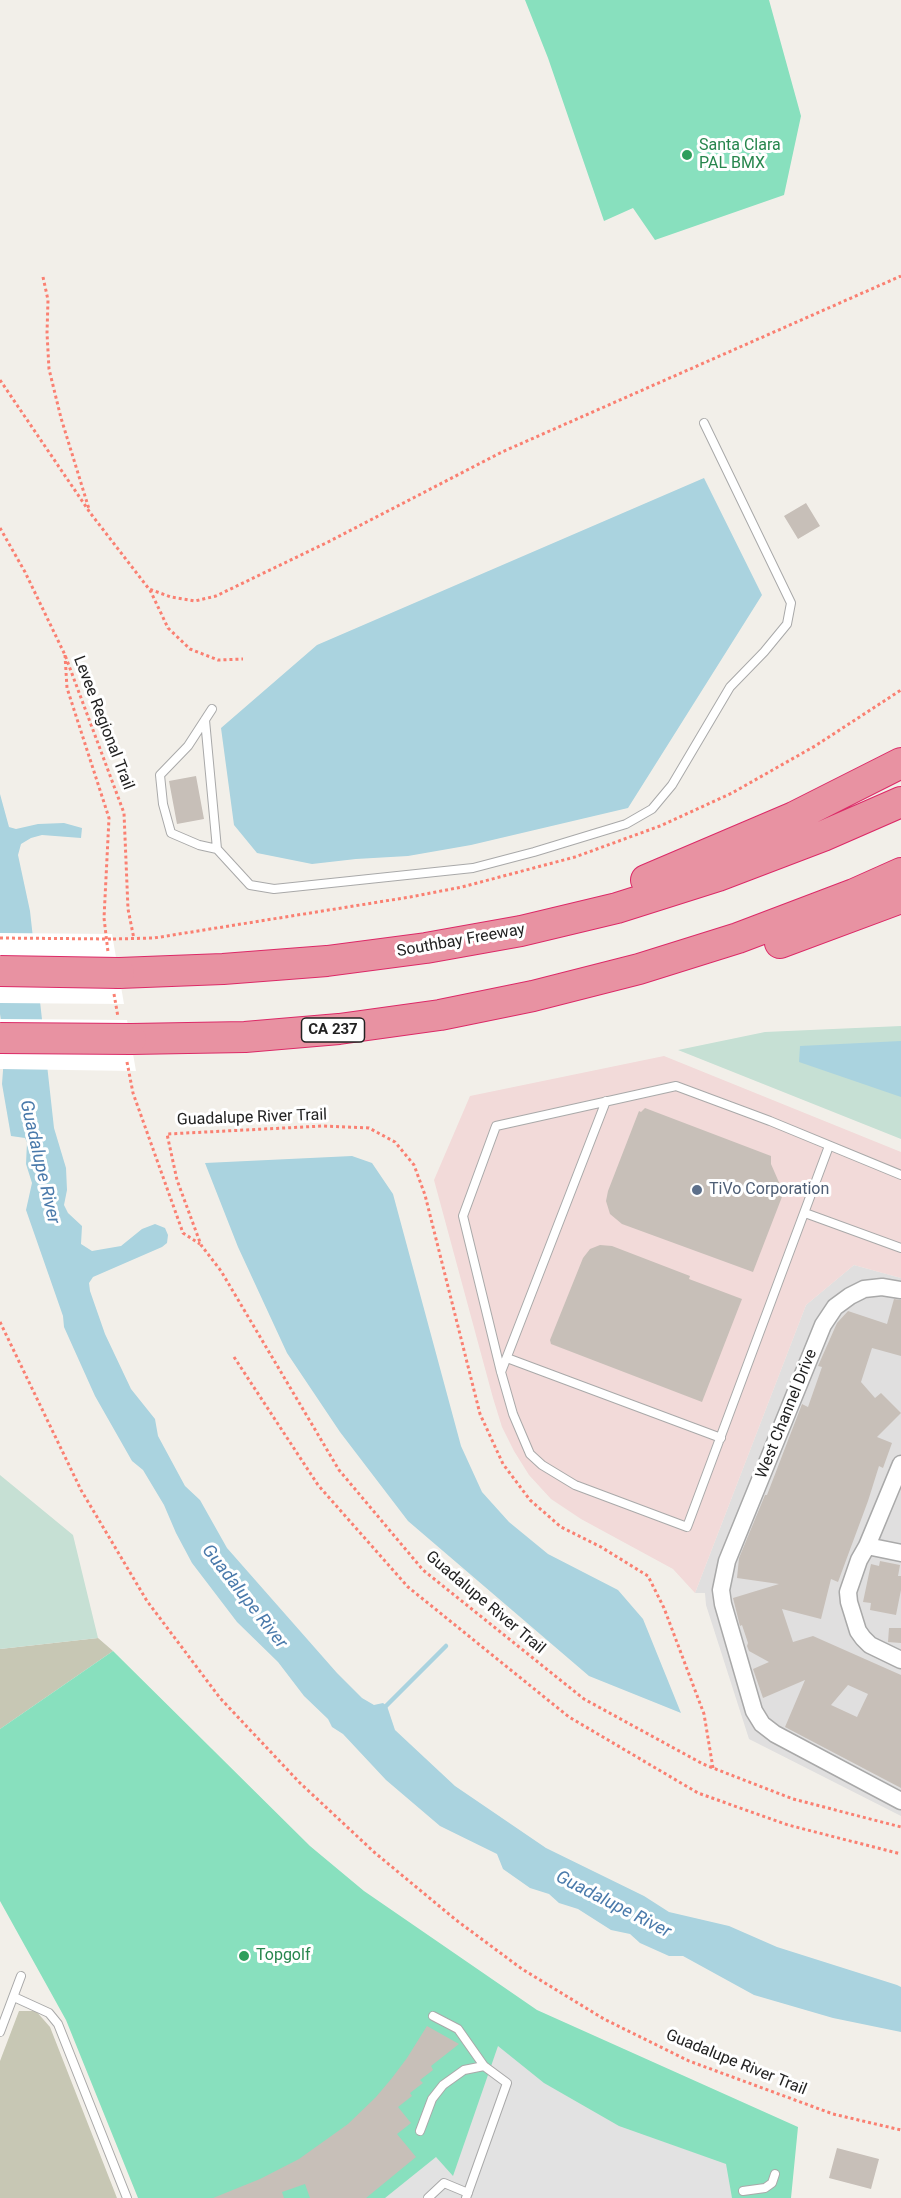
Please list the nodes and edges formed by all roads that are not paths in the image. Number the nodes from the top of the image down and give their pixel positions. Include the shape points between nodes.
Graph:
1 (704, 423) dead end
2 (212, 709) dead end
3 (205, 720) junction
4 (901, 763) edge
5 (901, 802) edge
6 (217, 849) junction
7 (901, 873) edge
8 (901, 898) edge
9 (521, 931) junction
10 (0, 970) edge
11 (533, 996) junction
12 (0, 1038) edge
13 (606, 1101) junction
14 (829, 1146) junction
15 (901, 1175) edge
16 (805, 1213) junction
17 (901, 1248) edge
18 (901, 1290) edge
19 (507, 1358) junction
20 (501, 1372) junction
21 (721, 1438) junction
22 (901, 1464) edge
23 (867, 1546) junction
24 (901, 1553) edge
25 (901, 1660) edge
26 (901, 1801) edge
27 (21, 1976) dead end
28 (14, 1997) junction
29 (434, 2016) dead end
30 (0, 2032) edge
31 (484, 2066) junction
32 (420, 2131) dead end
33 (775, 2175) dead end
34 (743, 2191) dead end
35 (467, 2195) edge
36 (128, 2198) edge
37 (428, 2198) edge

1 - 6 lane via 791,603 787,624 730,687 672,785 652,809 626,824 473,868 274,889 249,885
2 - 3 lane
3 - 6 lane
3 - 6 lane via 188,746 160,775 171,833
4 - 9 highway via 754,834
5 - 9 highway, Southbay Freeway via 718,876 617,908
7 - 11 highway, CA 237 via 738,938
8 - 11 highway via 739,957 599,998
9 - 10 highway, Southbay Freeway, bridge via 327,961 224,969 119,973
11 - 12 highway, CA 237, bridge via 440,1015 245,1037
13 - 14 lane via 676,1086
13 - 19 lane
13 - 20 lane via 496,1126 463,1216
14 - 15 lane
14 - 16 lane
16 - 17 lane
16 - 21 lane
18 - 26 street, West Channel Drive via 882,1287 857,1292 835,1307 823,1325 727,1561 721,1590 754,1711 762,1724
19 - 20 lane
19 - 21 lane
20 - 21 lane via 530,1454 542,1465 575,1485 687,1527
22 - 23 street
23 - 24 street
23 - 25 street via 848,1592 849,1602 858,1631 870,1645
27 - 28 lane
28 - 30 lane
28 - 36 lane via 49,2013 58,2024
29 - 31 lane via 458,2029
31 - 32 lane via 464,2070 443,2085 432,2098
31 - 35 lane via 507,2083
33 - 34 lane via 765,2188
35 - 37 lane via 444,2183

